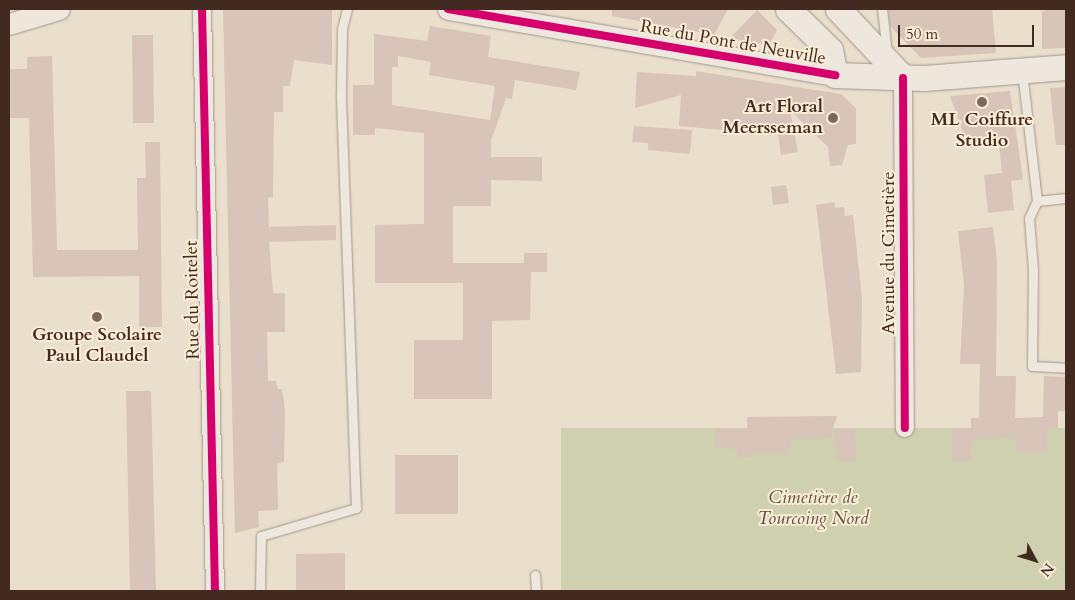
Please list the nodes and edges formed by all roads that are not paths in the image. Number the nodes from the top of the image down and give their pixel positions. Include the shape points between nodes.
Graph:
1 (59, 9) edge
2 (202, 9) edge
3 (347, 9) edge
4 (448, 9) edge
5 (788, 9) edge
6 (838, 9) edge
7 (882, 9) edge
8 (9, 24) edge
9 (888, 59) junction
10 (1066, 68) edge
11 (1022, 71) junction
12 (835, 75) junction
13 (903, 78) junction
14 (1066, 198) edge
15 (1036, 201) junction
16 (1066, 368) edge
17 (905, 428) dead end
18 (535, 575) dead end
19 (215, 591) edge
20 (260, 591) edge
21 (536, 591) edge

1 - 8 street
2 - 19 street, Rue du Roitelet
3 - 20 lane via 342,29 341,93 356,508 261,536
4 - 12 street, Rue du Pont de Neuville
5 - 12 main road via 830,50
6 - 9 main road
7 - 9 lane
9 - 13 main road
10 - 11 main road, Rue du Pont de Neuville
11 - 13 main road, Rue du Pont de Neuville
11 - 15 lane
12 - 13 main road, Rue du Pont de Neuville
13 - 17 street, Avenue du Cimetière
14 - 15 lane
15 - 16 lane via 1029,218 1033,270 1032,366
18 - 21 lane

